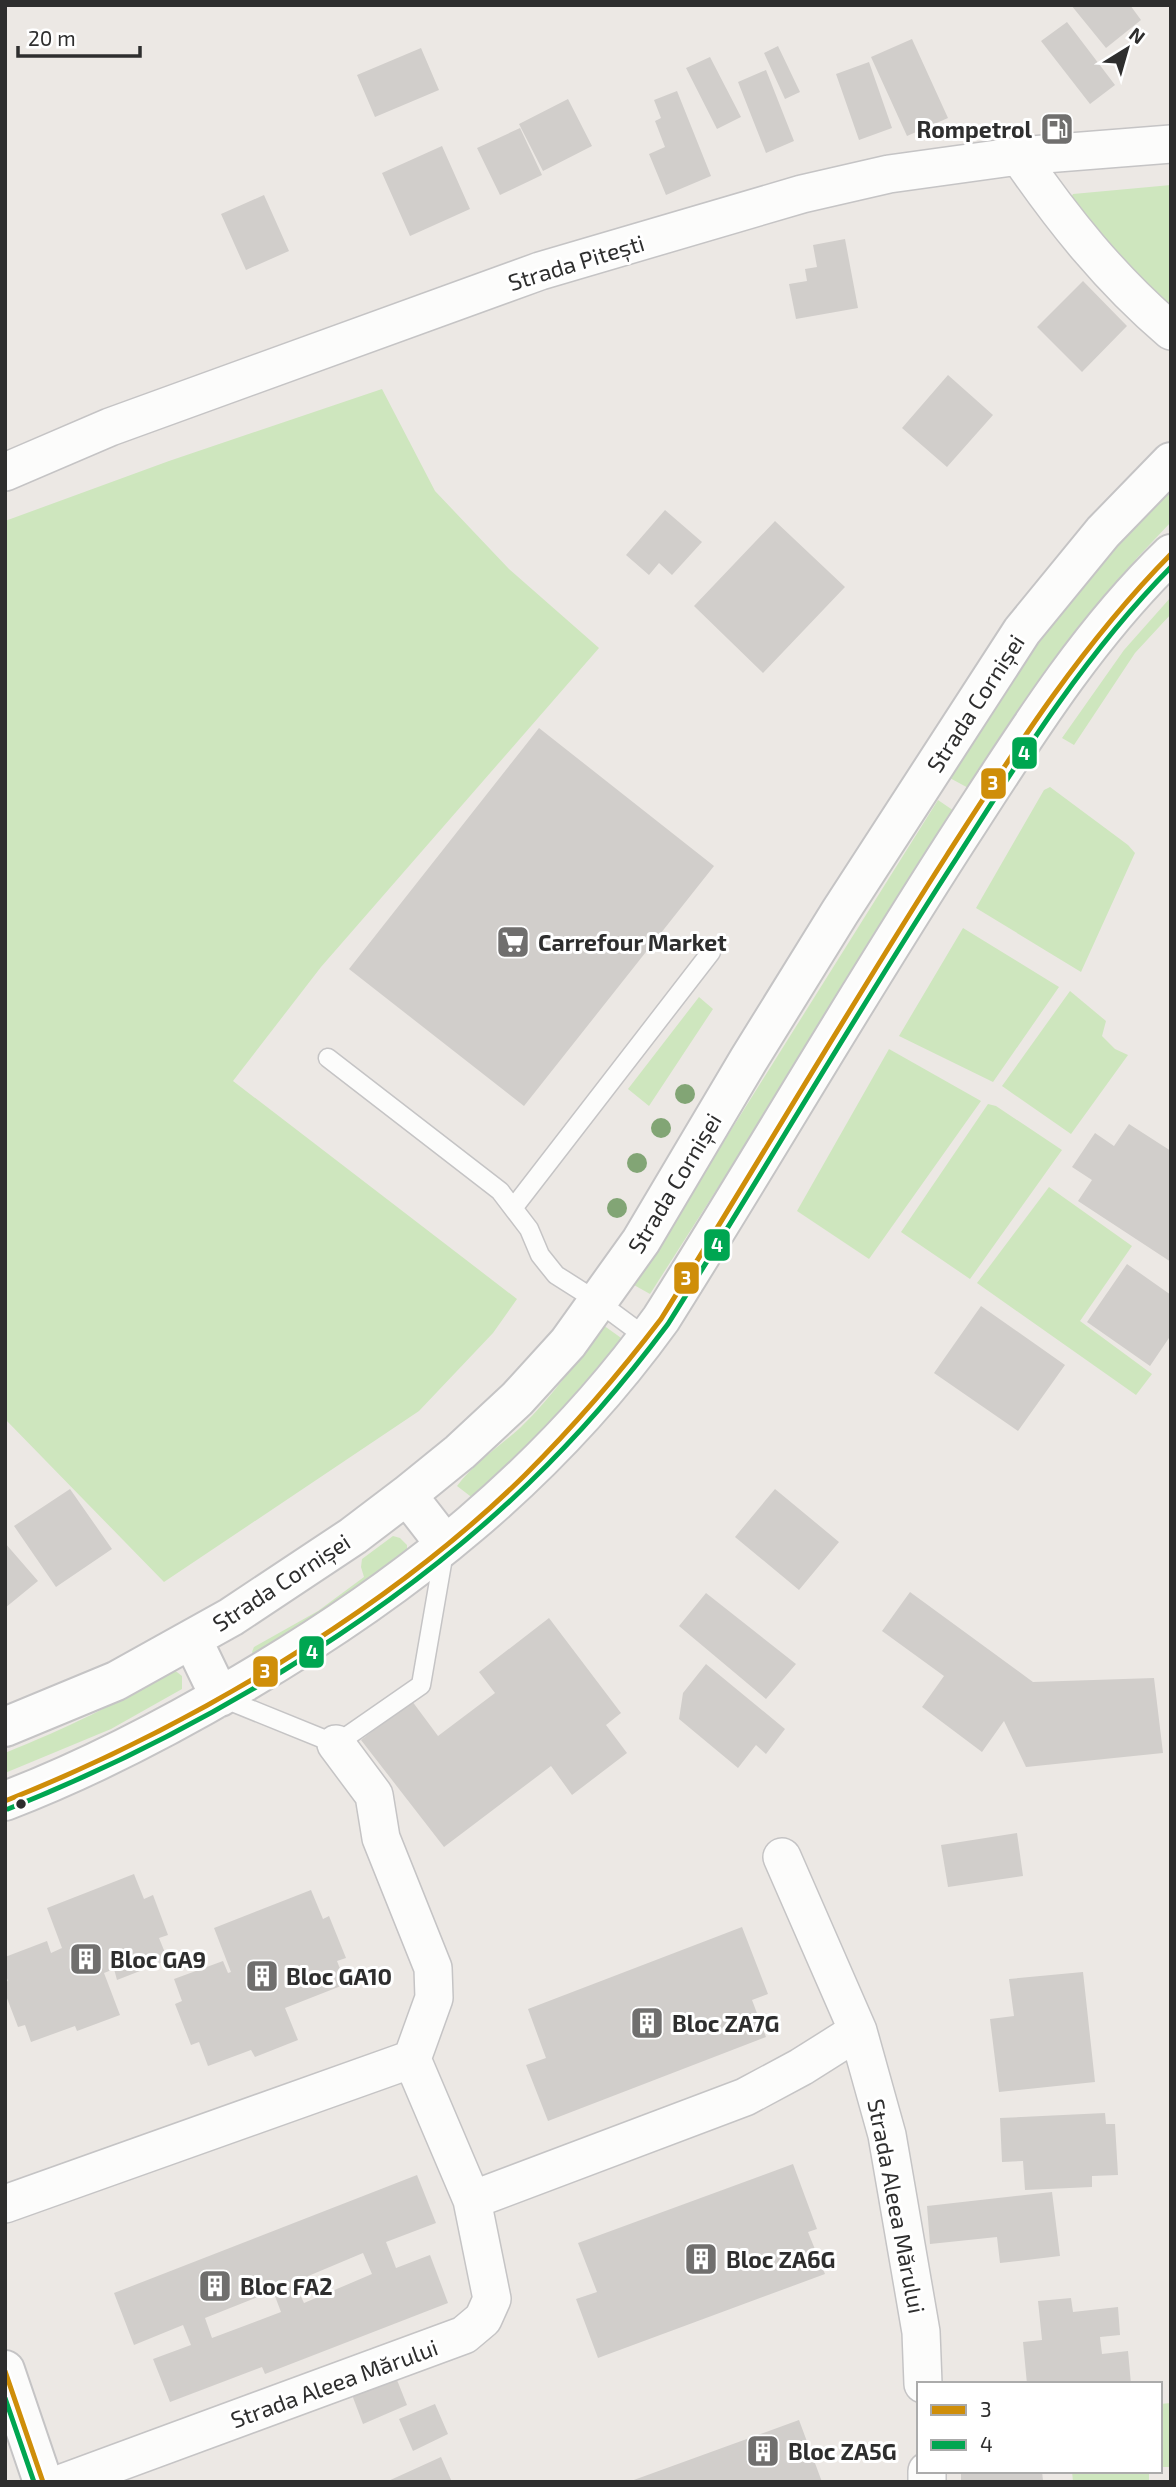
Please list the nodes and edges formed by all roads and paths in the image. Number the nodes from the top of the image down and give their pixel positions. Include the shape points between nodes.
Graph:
1 (1171, 144) edge
2 (1019, 156) junction
3 (1171, 331) edge
4 (1171, 461) edge
5 (5, 472) edge
6 (1171, 554) edge
7 (711, 952) dead end
8 (328, 1058) dead end
9 (514, 1207) junction
10 (597, 1301) junction
11 (647, 1338) junction
12 (407, 1495) junction
13 (445, 1544) junction
14 (191, 1639) junction
15 (220, 1697) junction
16 (5, 1727) edge
17 (336, 1744) junction
18 (5, 1801) edge
19 (782, 1857) dead end
20 (858, 2031) junction
21 (412, 2059) junction
22 (472, 2200) junction
23 (5, 2204) edge
24 (923, 2382) edge
25 (8, 2390) edge
26 (44, 2482) edge
27 (65, 2482) edge

1 - 2 street, Strada Pitești
2 - 3 street via 1097,259
2 - 5 street, Strada Pitești via 889,174 802,194 540,271 110,427
4 - 10 street, Strada Cornișei via 1103,532 1022,631 840,912 641,1241
6 - 11 street via 1084,653 1034,722
7 - 9 lane
8 - 9 lane via 500,1191
9 - 10 lane via 552,1270
10 - 11 lane
10 - 12 street, Strada Cornișei via 568,1343 517,1399
11 - 13 street via 585,1416 533,1469
12 - 13 street
12 - 14 street, Strada Cornișei via 242,1610
13 - 15 street via 350,1618
13 - 17 lane via 421,1685
14 - 15 street
14 - 16 street, Strada Cornișei via 116,1681
15 - 17 lane
15 - 18 street via 136,1744
17 - 21 street via 374,1795 381,1838 433,1968 434,1998
19 - 20 street, Strada Aleea Mărului
20 - 22 street via 746,2097
20 - 24 street, Strada Aleea Mărului via 887,2135 921,2332
21 - 22 street, Strada Aleea Mărului
21 - 23 street
22 - 27 street, Strada Aleea Mărului via 492,2300 483,2319 464,2335
25 - 26 street

